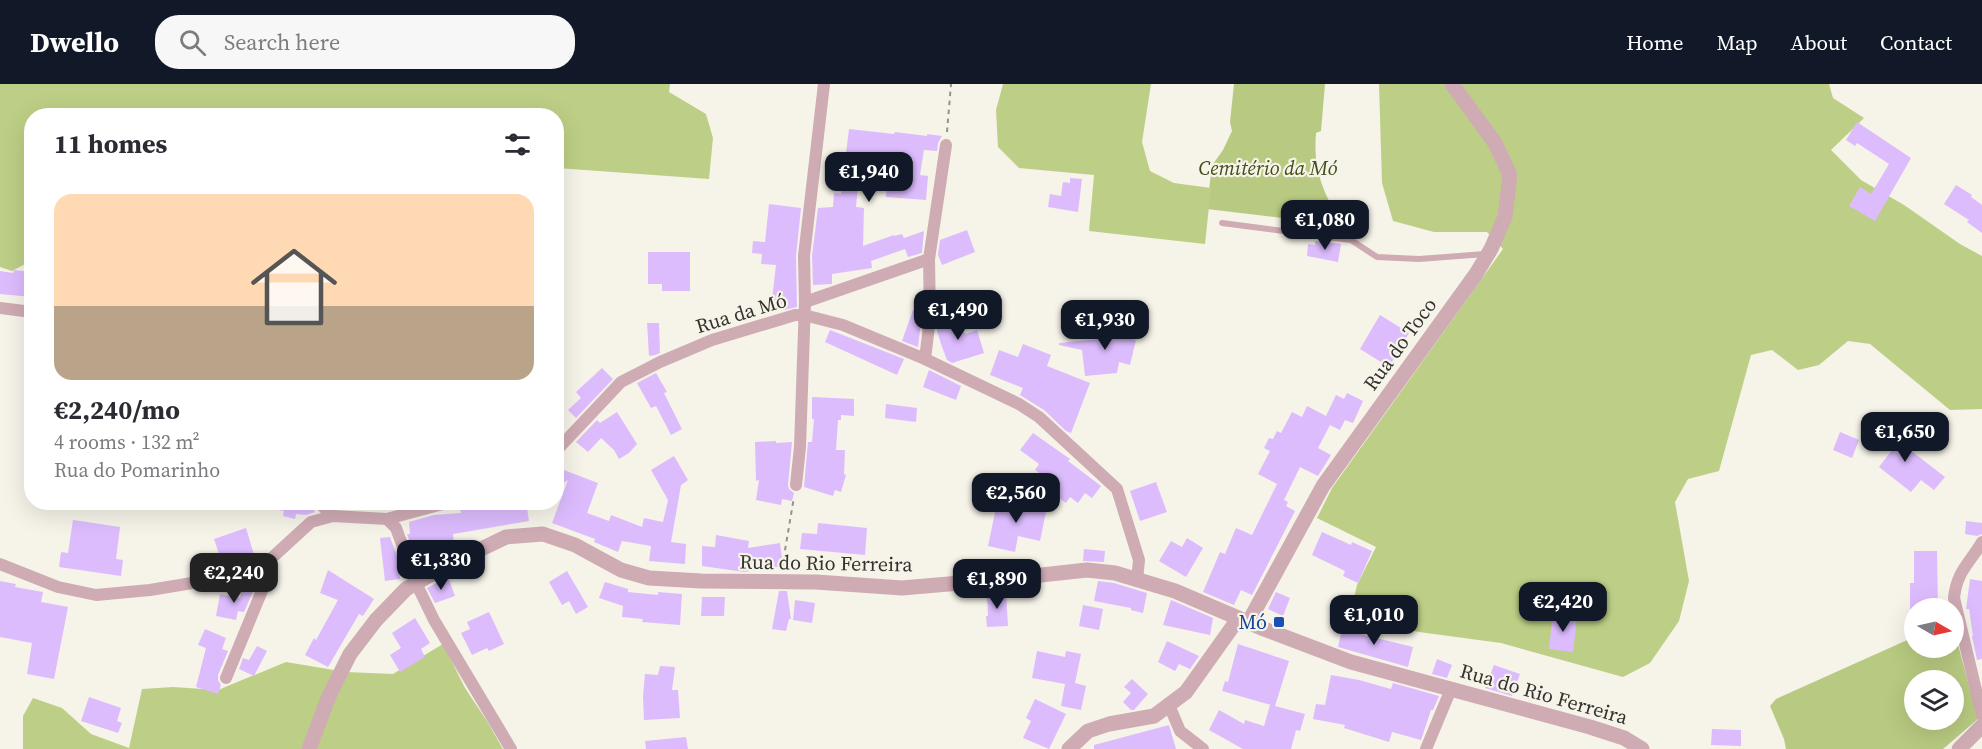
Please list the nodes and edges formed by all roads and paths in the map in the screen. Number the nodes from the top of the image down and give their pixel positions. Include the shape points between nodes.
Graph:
1 (824, 84) edge
2 (951, 84) edge
3 (1452, 84) edge
4 (946, 145) joint
5 (1222, 223) dead end
6 (1489, 254) junction
7 (929, 259) junction
8 (806, 302) junction
9 (0, 308) edge
10 (24, 311) edge
11 (804, 315) junction
12 (925, 359) junction
13 (564, 443) edge
14 (796, 485) joint
15 (327, 510) edge
16 (420, 510) edge
17 (333, 516) junction
18 (387, 519) junction
19 (1982, 542) edge
20 (0, 564) edge
21 (263, 566) junction
22 (1137, 580) junction
23 (779, 582) junction
24 (416, 583) junction
25 (1243, 621) junction
26 (226, 678) dead end
27 (1451, 689) junction
28 (1168, 705) junction
29 (1982, 715) edge
30 (1982, 726) edge
31 (1428, 746) edge
32 (309, 749) edge
33 (511, 749) edge
34 (1069, 749) edge
35 (1203, 749) edge
36 (1642, 749) edge
37 (1959, 749) edge

1 - 8 street via 804,256
2 - 4 path
3 - 6 street, Rua do Toco via 1496,143 1510,175 1505,217
4 - 7 street
5 - 6 lane via 1351,240 1377,257 1419,259
6 - 25 street, Rua do Toco via 1323,486
7 - 8 street
7 - 12 street via 930,318
8 - 11 street
9 - 10 street
11 - 12 street, Rua da Mó via 843,325
11 - 13 street, Rua da Mó via 712,340 621,382
11 - 14 street
12 - 22 street, Rua da Mó via 1019,404 1117,489 1139,560
14 - 23 path
15 - 17 street
16 - 18 street
17 - 18 street
17 - 21 street via 311,522
18 - 24 street via 396,528
19 - 29 street via 1955,582 1954,598
20 - 21 street via 58,587 96,595 228,577
21 - 26 street via 266,580
22 - 23 street, Rua do Rio Ferreira via 1088,570 902,588
22 - 25 street, Rua do Rio Ferreira via 1175,591
23 - 24 street, Rua do Rio Ferreira via 649,578 621,570 575,545 543,534 506,537
24 - 32 street, Rua do Rio Ferreira via 376,620 350,654
24 - 33 street
25 - 27 street, Rua do Rio Ferreira via 1352,662
25 - 28 street, Rua do Toco via 1186,692
27 - 31 street
27 - 36 street, Rua do Rio Ferreira via 1598,729
28 - 34 street, Rua do Toco via 1154,716 1088,730
28 - 35 street via 1180,731
30 - 37 street

